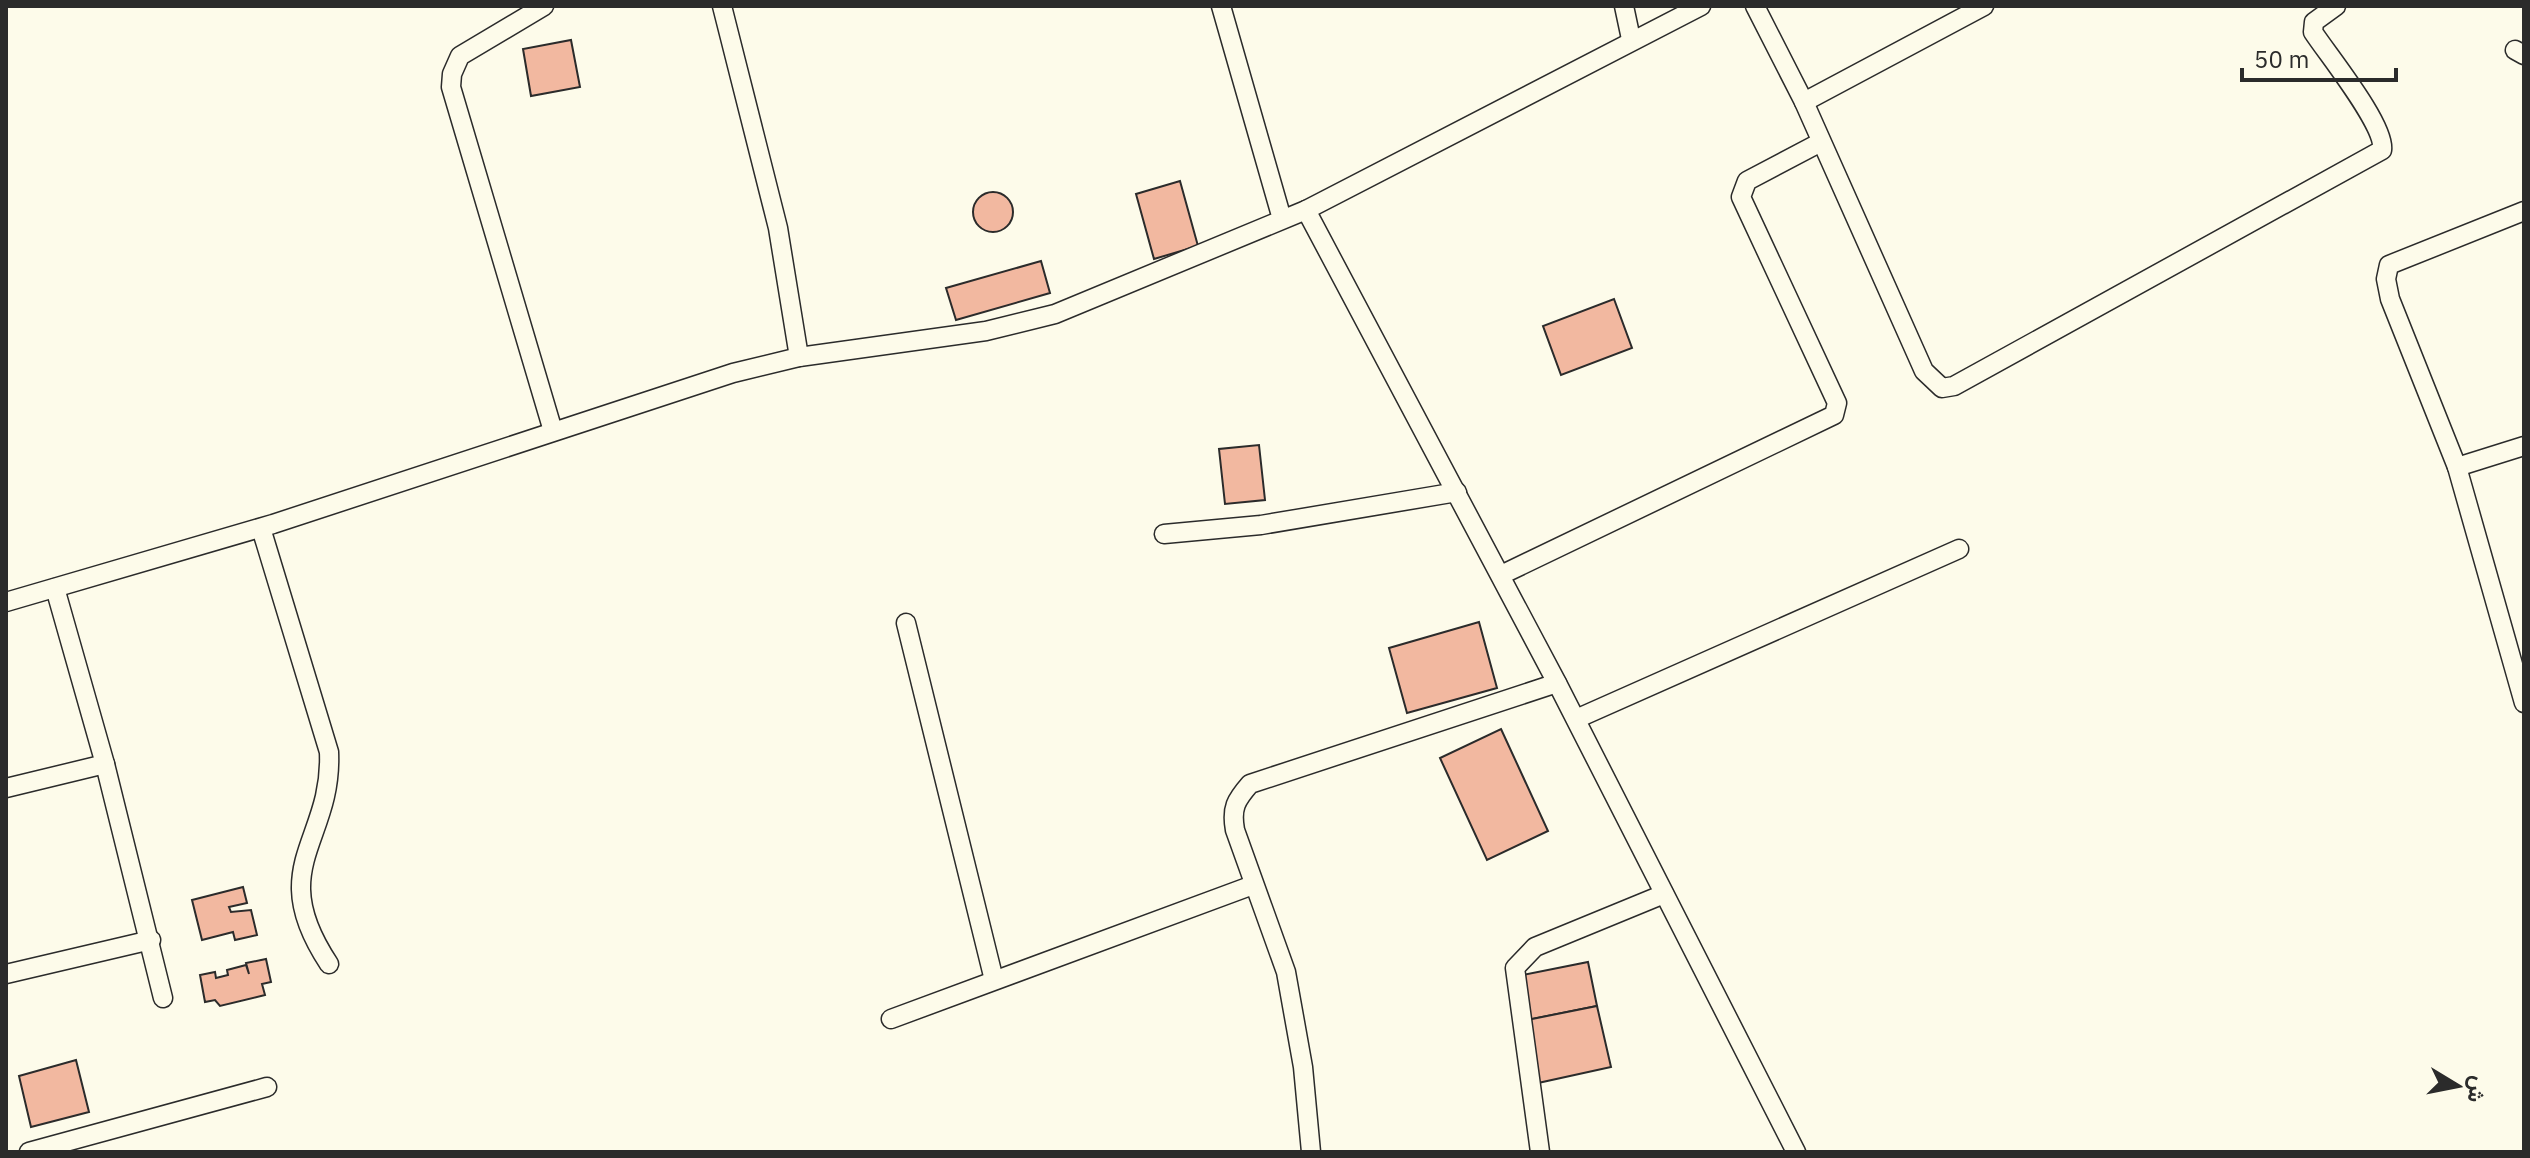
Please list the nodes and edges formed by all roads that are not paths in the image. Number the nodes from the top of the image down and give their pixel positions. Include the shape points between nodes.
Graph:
1 (544, 6) edge
2 (722, 6) edge
3 (1221, 6) edge
4 (1624, 6) edge
5 (1701, 6) edge
6 (1755, 6) edge
7 (1984, 6) edge
8 (2336, 6) edge
9 (1631, 39) junction
10 (1804, 102) junction
11 (1821, 142) junction
12 (1306, 210) junction
13 (2524, 211) edge
14 (1282, 219) junction
15 (799, 357) junction
16 (553, 431) junction
17 (2524, 446) edge
18 (2457, 467) junction
19 (1457, 492) junction
20 (261, 528) junction
21 (1164, 534) dead end
22 (1959, 549) dead end
23 (1501, 575) junction
24 (55, 588) junction
25 (6, 602) edge
26 (906, 623) dead end
27 (1557, 683) junction
28 (2524, 703) edge
29 (1576, 719) junction
30 (105, 764) junction
31 (6, 788) edge
32 (1253, 885) junction
33 (1664, 894) junction
34 (151, 940) junction
35 (329, 964) dead end
36 (6, 974) edge
37 (994, 980) junction
38 (163, 998) dead end
39 (891, 1019) dead end
40 (267, 1087) dead end
41 (29, 1152) edge
42 (1311, 1152) edge
43 (1540, 1152) edge
44 (1796, 1152) edge

1 - 16 street via 460,56 451,87
2 - 15 street via 778,228
3 - 14 street
4 - 9 street
5 - 9 street
6 - 10 street
7 - 10 street
8 - 11 street via 2314,22 2313,32 2372,120 2384,141 2382,150 1954,386 1942,388 1924,371
9 - 12 street
10 - 11 street
11 - 23 street via 1747,181 1741,197 1837,403 1834,415
12 - 14 street
12 - 19 street
13 - 18 street via 2389,265 2390,299
14 - 15 street via 1043,317 912,343
15 - 16 street
16 - 20 street
17 - 18 street
18 - 28 street
19 - 21 street via 1261,525
19 - 23 street
20 - 24 street
20 - 35 street via 329,752 330,773 303,860 300,890 314,941
22 - 29 street
23 - 27 street
24 - 25 street
24 - 30 street
26 - 37 street
27 - 29 street
27 - 32 street via 1250,784 1234,802 1232,813
29 - 33 street
30 - 31 street
30 - 34 street
32 - 37 street
32 - 42 street via 1286,972
33 - 43 street via 1535,947 1515,968
33 - 44 street
34 - 36 street
34 - 38 street
37 - 39 street
40 - 41 street

